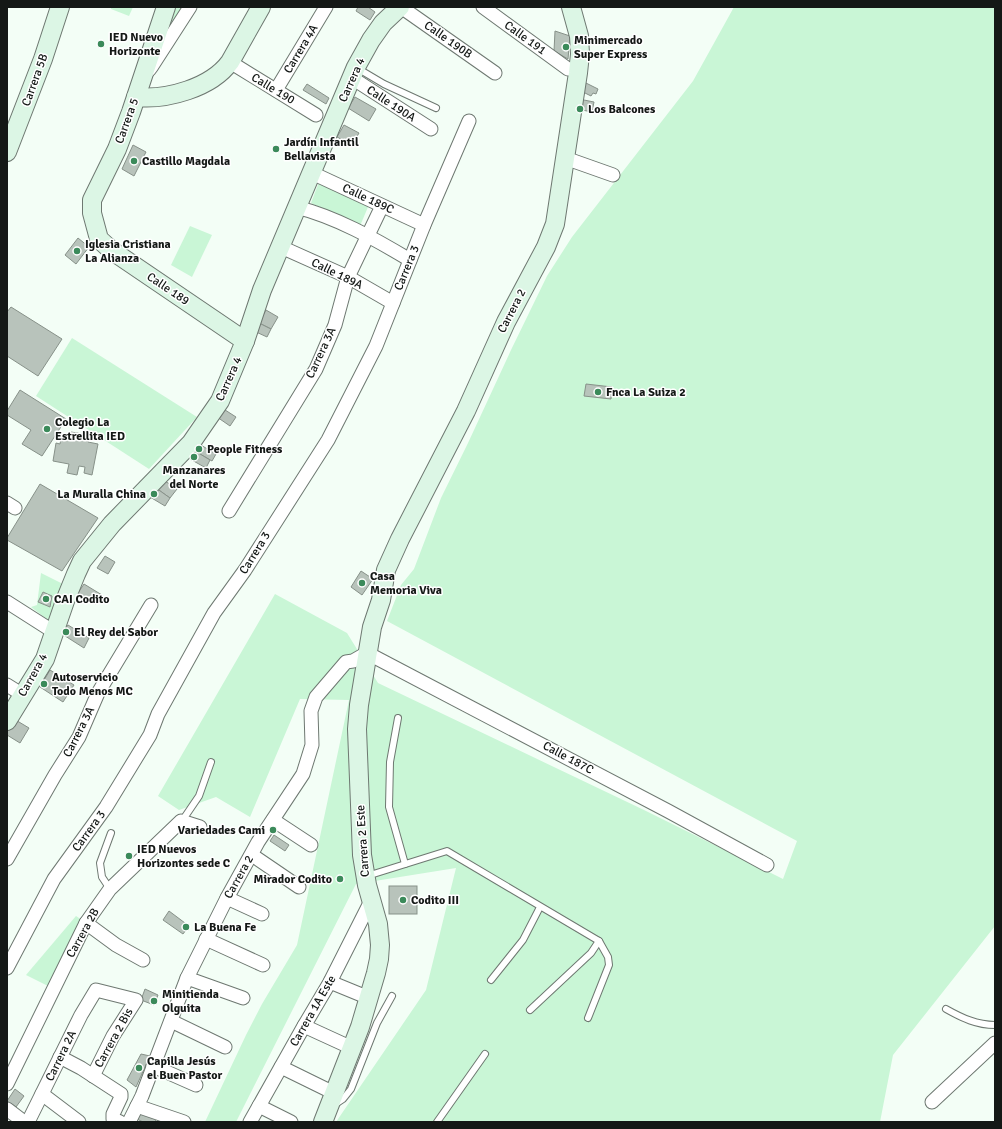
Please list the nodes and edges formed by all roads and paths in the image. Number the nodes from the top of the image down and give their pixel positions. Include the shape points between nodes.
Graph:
1 (60, 7) edge
2 (166, 7) edge
3 (190, 7) edge
4 (261, 7) edge
5 (326, 7) edge
6 (401, 7) edge
7 (483, 7) edge
8 (570, 7) edge
9 (230, 62) junction
10 (568, 69) dead end
11 (144, 73) junction
12 (354, 73) junction
13 (495, 73) dead end
14 (276, 90) junction
15 (136, 97) junction
16 (436, 108) dead end
17 (316, 115) dead end
18 (469, 121) dead end
19 (431, 129) dead end
20 (7, 152) edge
21 (565, 158) junction
22 (312, 173) junction
23 (612, 175) dead end
24 (382, 206) junction
25 (296, 207) junction
26 (424, 225) junction
27 (97, 232) joint
28 (368, 235) junction
29 (281, 247) junction
30 (410, 260) junction
31 (348, 277) junction
32 (393, 303) junction
33 (245, 341) junction
34 (229, 511) dead end
35 (381, 600) joint
36 (7, 602) edge
37 (152, 605) dead end
38 (54, 632) junction
39 (367, 653) junction
40 (7, 685) edge
41 (23, 695) junction
42 (398, 718) dead end
43 (7, 721) edge
44 (211, 762) dead end
45 (273, 820) junction
46 (181, 822) junction
47 (200, 826) dead end
48 (111, 833) dead end
49 (311, 845) dead end
50 (252, 854) junction
51 (7, 859) edge
52 (405, 864) junction
53 (767, 865) dead end
54 (365, 877) junction
55 (299, 887) dead end
56 (110, 889) junction
57 (227, 898) junction
58 (372, 899) junction
59 (540, 907) junction
60 (262, 914) dead end
61 (86, 923) junction
62 (206, 940) junction
63 (599, 941) junction
64 (143, 960) dead end
65 (263, 965) dead end
66 (7, 968) edge
67 (187, 978) junction
68 (491, 980) dead end
69 (330, 982) junction
70 (392, 996) dead end
71 (243, 998) dead end
72 (369, 998) junction
73 (136, 1000) joint
74 (946, 1009) dead end
75 (530, 1010) dead end
76 (588, 1018) dead end
77 (171, 1021) junction
78 (995, 1025) edge
79 (304, 1026) junction
80 (995, 1043) edge
81 (225, 1047) dead end
82 (352, 1048) junction
83 (485, 1054) dead end
84 (60, 1057) junction
85 (153, 1066) junction
86 (281, 1067) junction
87 (93, 1076) junction
88 (7, 1084) edge
89 (196, 1085) dead end
90 (42, 1094) junction
91 (932, 1102) dead end
92 (137, 1106) junction
93 (259, 1106) junction
94 (329, 1107) edge
95 (7, 1109) edge
96 (24, 1122) edge
97 (28, 1122) edge
98 (79, 1122) edge
99 (120, 1122) edge
100 (129, 1122) edge
101 (184, 1122) edge
102 (250, 1122) edge
103 (290, 1122) edge
104 (437, 1122) edge

1 - 20 main road, Carrera 5B
2 - 11 main road, Carrera 5
3 - 11 street via 152,66
4 - 9 main road
5 - 14 street, Carrera 4A
6 - 12 main road, Carrera 4 via 383,23
6 - 13 street, Calle 190B
7 - 10 street, Calle 191
8 - 21 main road, Carrera 2 via 579,36 580,54
9 - 14 street, Calle 190
9 - 15 main road via 216,77 181,92 151,98
11 - 15 main road, Carrera 5
12 - 16 lane
12 - 19 street, Calle 190A
12 - 22 main road, Carrera 4
14 - 17 street, Calle 190
15 - 27 main road, Carrera 5 via 117,149 92,200 92,213
18 - 26 street, Carrera 3
21 - 23 street
21 - 35 main road, Carrera 2 via 555,224 546,247 512,308 466,411 400,539 386,570
22 - 24 street, Calle 189C
22 - 25 main road, Carrera 4
24 - 26 street, Calle 189C
24 - 28 street, Carrera 3A
25 - 28 street
25 - 29 main road, Carrera 4
26 - 30 street, Carrera 3
27 - 33 main road, Calle 189 via 98,239 111,250
28 - 30 street
28 - 31 street, Carrera 3A
29 - 31 street, Calle 189A
29 - 33 main road, Carrera 4 via 262,290
30 - 32 street, Carrera 3
31 - 32 street, Calle 189A
31 - 34 street, Carrera 3A via 335,325 316,369
32 - 66 street, Carrera 3 via 376,346 328,440 246,570 214,613 158,714 150,735 106,807 54,880
33 - 38 main road, Carrera 4 via 220,401 191,443 112,524 82,561
35 - 39 main road, Carrera 2 Este via 372,626
36 - 38 street
37 - 51 street, Carrera 3A via 98,693 79,737
38 - 41 main road, Carrera 4 via 45,659
39 - 45 street, Carrera 2 via 346,662 316,697 311,711 312,745 303,774
39 - 53 street, Calle 187C
39 - 54 main road, Carrera 2 Este via 357,728
40 - 41 street
41 - 43 main road, Carrera 4
42 - 52 lane via 390,762 389,807
44 - 46 lane via 199,796
45 - 49 street
45 - 50 street, Carrera 2
46 - 47 street
46 - 56 street, Carrera 2B
48 - 56 lane via 100,863 102,877
50 - 55 street
50 - 57 street, Carrera 2
52 - 54 lane
52 - 59 lane via 447,851
54 - 58 main road, Carrera 2 Este
56 - 61 street, Carrera 2B
57 - 60 street
57 - 62 street, Carrera 2
58 - 69 street, Carrera 1A Este
58 - 72 main road, Carrera 2 Este via 380,945
59 - 63 lane
59 - 68 lane via 523,940
61 - 64 street via 116,945
61 - 88 street, Carrera 2B
62 - 65 street
62 - 67 street, Carrera 2
63 - 75 lane via 591,953
63 - 76 lane via 608,957 609,965
67 - 71 street
67 - 77 street, Carrera 2
69 - 72 street
69 - 79 street, Carrera 1A Este
70 - 94 lane via 377,1023 351,1090 343,1099
72 - 82 main road, Carrera 2 Este
73 - 84 street, Carrera 2A via 96,990
73 - 87 street, Carrera 2 Bis via 113,1036
74 - 78 lane via 965,1019
77 - 81 street
77 - 85 street, Carrera 2
79 - 82 street
79 - 86 street, Carrera 1A Este
80 - 91 street
82 - 94 main road, Carrera 2 Este
83 - 104 lane
84 - 87 street
84 - 90 street, Carrera 2A
85 - 89 street
85 - 92 street, Carrera 2
86 - 93 street, Carrera 1A Este
86 - 94 street
87 - 99 street via 120,1094 113,1118
90 - 97 street, Carrera 2A
90 - 98 street
92 - 100 street, Carrera 2
92 - 101 street
93 - 102 street, Carrera 1A Este
93 - 103 street
95 - 96 street

